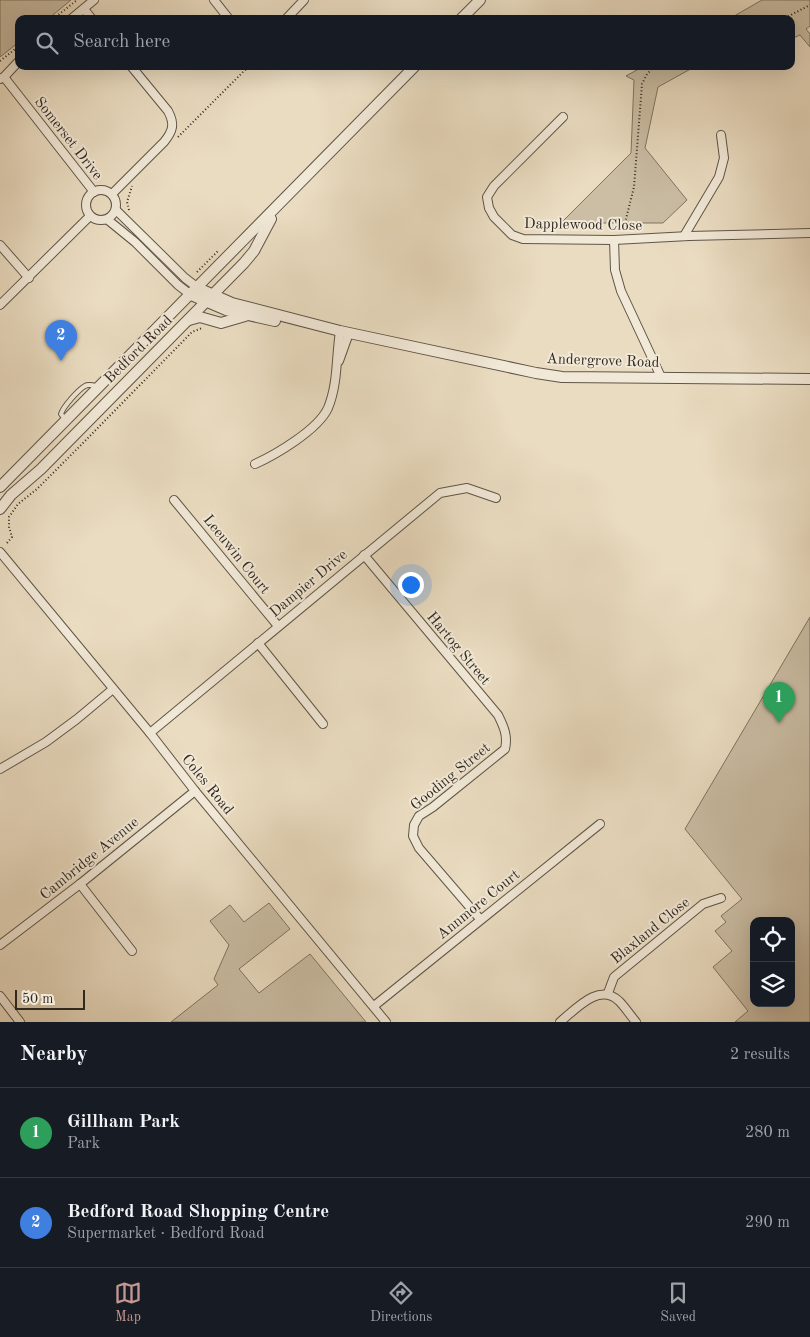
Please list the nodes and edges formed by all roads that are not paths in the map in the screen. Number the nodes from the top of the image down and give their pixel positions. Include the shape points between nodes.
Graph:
1 (94, 0) edge
2 (214, 0) edge
3 (304, 0) edge
4 (480, 0) edge
5 (84, 9) junction
6 (76, 15) edge
7 (89, 15) edge
8 (226, 15) edge
9 (290, 15) edge
10 (466, 15) edge
11 (15, 64) edge
12 (134, 70) edge
13 (411, 70) edge
14 (2, 78) edge
15 (563, 117) dead end
16 (721, 134) dead end
17 (94, 192) junction
18 (112, 194) junction
19 (284, 200) junction
20 (116, 210) junction
21 (90, 216) junction
22 (108, 220) junction
23 (810, 232) edge
24 (684, 236) junction
25 (614, 240) junction
26 (0, 245) edge
27 (29, 278) junction
28 (195, 291) junction
29 (210, 299) junction
30 (0, 305) edge
31 (253, 316) junction
32 (187, 322) junction
33 (344, 332) junction
34 (661, 377) junction
35 (810, 378) edge
36 (255, 464) dead end
37 (0, 487) edge
38 (496, 498) dead end
39 (174, 500) dead end
40 (0, 509) edge
41 (4, 543) edge
42 (0, 552) edge
43 (364, 555) junction
44 (9, 562) junction
45 (278, 626) junction
46 (258, 643) junction
47 (113, 689) junction
48 (323, 724) dead end
49 (150, 733) junction
50 (508, 738) joint
51 (0, 769) edge
52 (195, 791) junction
53 (600, 824) dead end
54 (80, 884) junction
55 (720, 898) dead end
56 (480, 919) junction
57 (0, 945) edge
58 (132, 951) dead end
59 (608, 993) junction
60 (0, 996) edge
61 (374, 1006) junction
62 (20, 1022) edge
63 (386, 1022) edge
64 (560, 1022) edge
65 (636, 1022) edge

1 - 5 street
2 - 8 street
3 - 9 street
4 - 10 street
5 - 6 street
5 - 7 street
11 - 14 street
12 - 18 street via 168,111 173,128 164,142
13 - 19 street, Bedford Road
14 - 17 street, Somerset Drive
15 - 25 street, Dapplewood Close via 494,186 488,197 489,208 494,218 512,235 523,238
16 - 24 street via 724,158 719,178
17 - 18 street via 104,190
17 - 21 street via 86,203
18 - 20 street
19 - 28 street, Bedford Road
19 - 29 street, Bedford Road via 251,256
20 - 22 street
20 - 28 street
21 - 22 street
21 - 27 street
22 - 28 street via 181,288
23 - 24 street, Dapplewood Close
24 - 25 street, Dapplewood Close
25 - 34 street via 615,270 621,291
26 - 27 street
27 - 30 street
28 - 29 street, Andergrove Road
28 - 37 street, Bedford Road
29 - 31 street, Andergrove Road via 226,310
29 - 32 street, Bedford Road
29 - 33 street, Andergrove Road
31 - 32 street via 221,323 200,317
31 - 33 street, Andergrove Road
32 - 40 street, Bedford Road
33 - 34 street, Andergrove Road via 562,377
33 - 36 street via 329,405 322,418 281,452
34 - 35 street, Andergrove Road
38 - 43 street, Dampier Drive via 466,488 440,493
39 - 45 street, Leeuwin Court
41 - 44 street, Coles Road
42 - 44 street, Coles Road
43 - 45 street, Dampier Drive
43 - 50 street, Hartog Street via 498,716
44 - 47 street, Coles Road
45 - 46 street, Dampier Drive
46 - 48 street
46 - 49 street, Dampier Drive
47 - 49 street, Coles Road
47 - 51 street via 46,742
49 - 52 street, Coles Road
50 - 56 street, Gooding Street via 505,749 419,816 414,825 413,836 419,848
52 - 54 street, Cambridge Avenue
52 - 61 street, Coles Road
53 - 56 street, Annmore Court
54 - 57 street, Cambridge Avenue
54 - 58 street
55 - 59 street, Blaxland Close via 703,904 614,977
56 - 61 street, Annmore Court
59 - 64 street via 594,995
59 - 65 street
60 - 62 street
61 - 63 street, Coles Road

